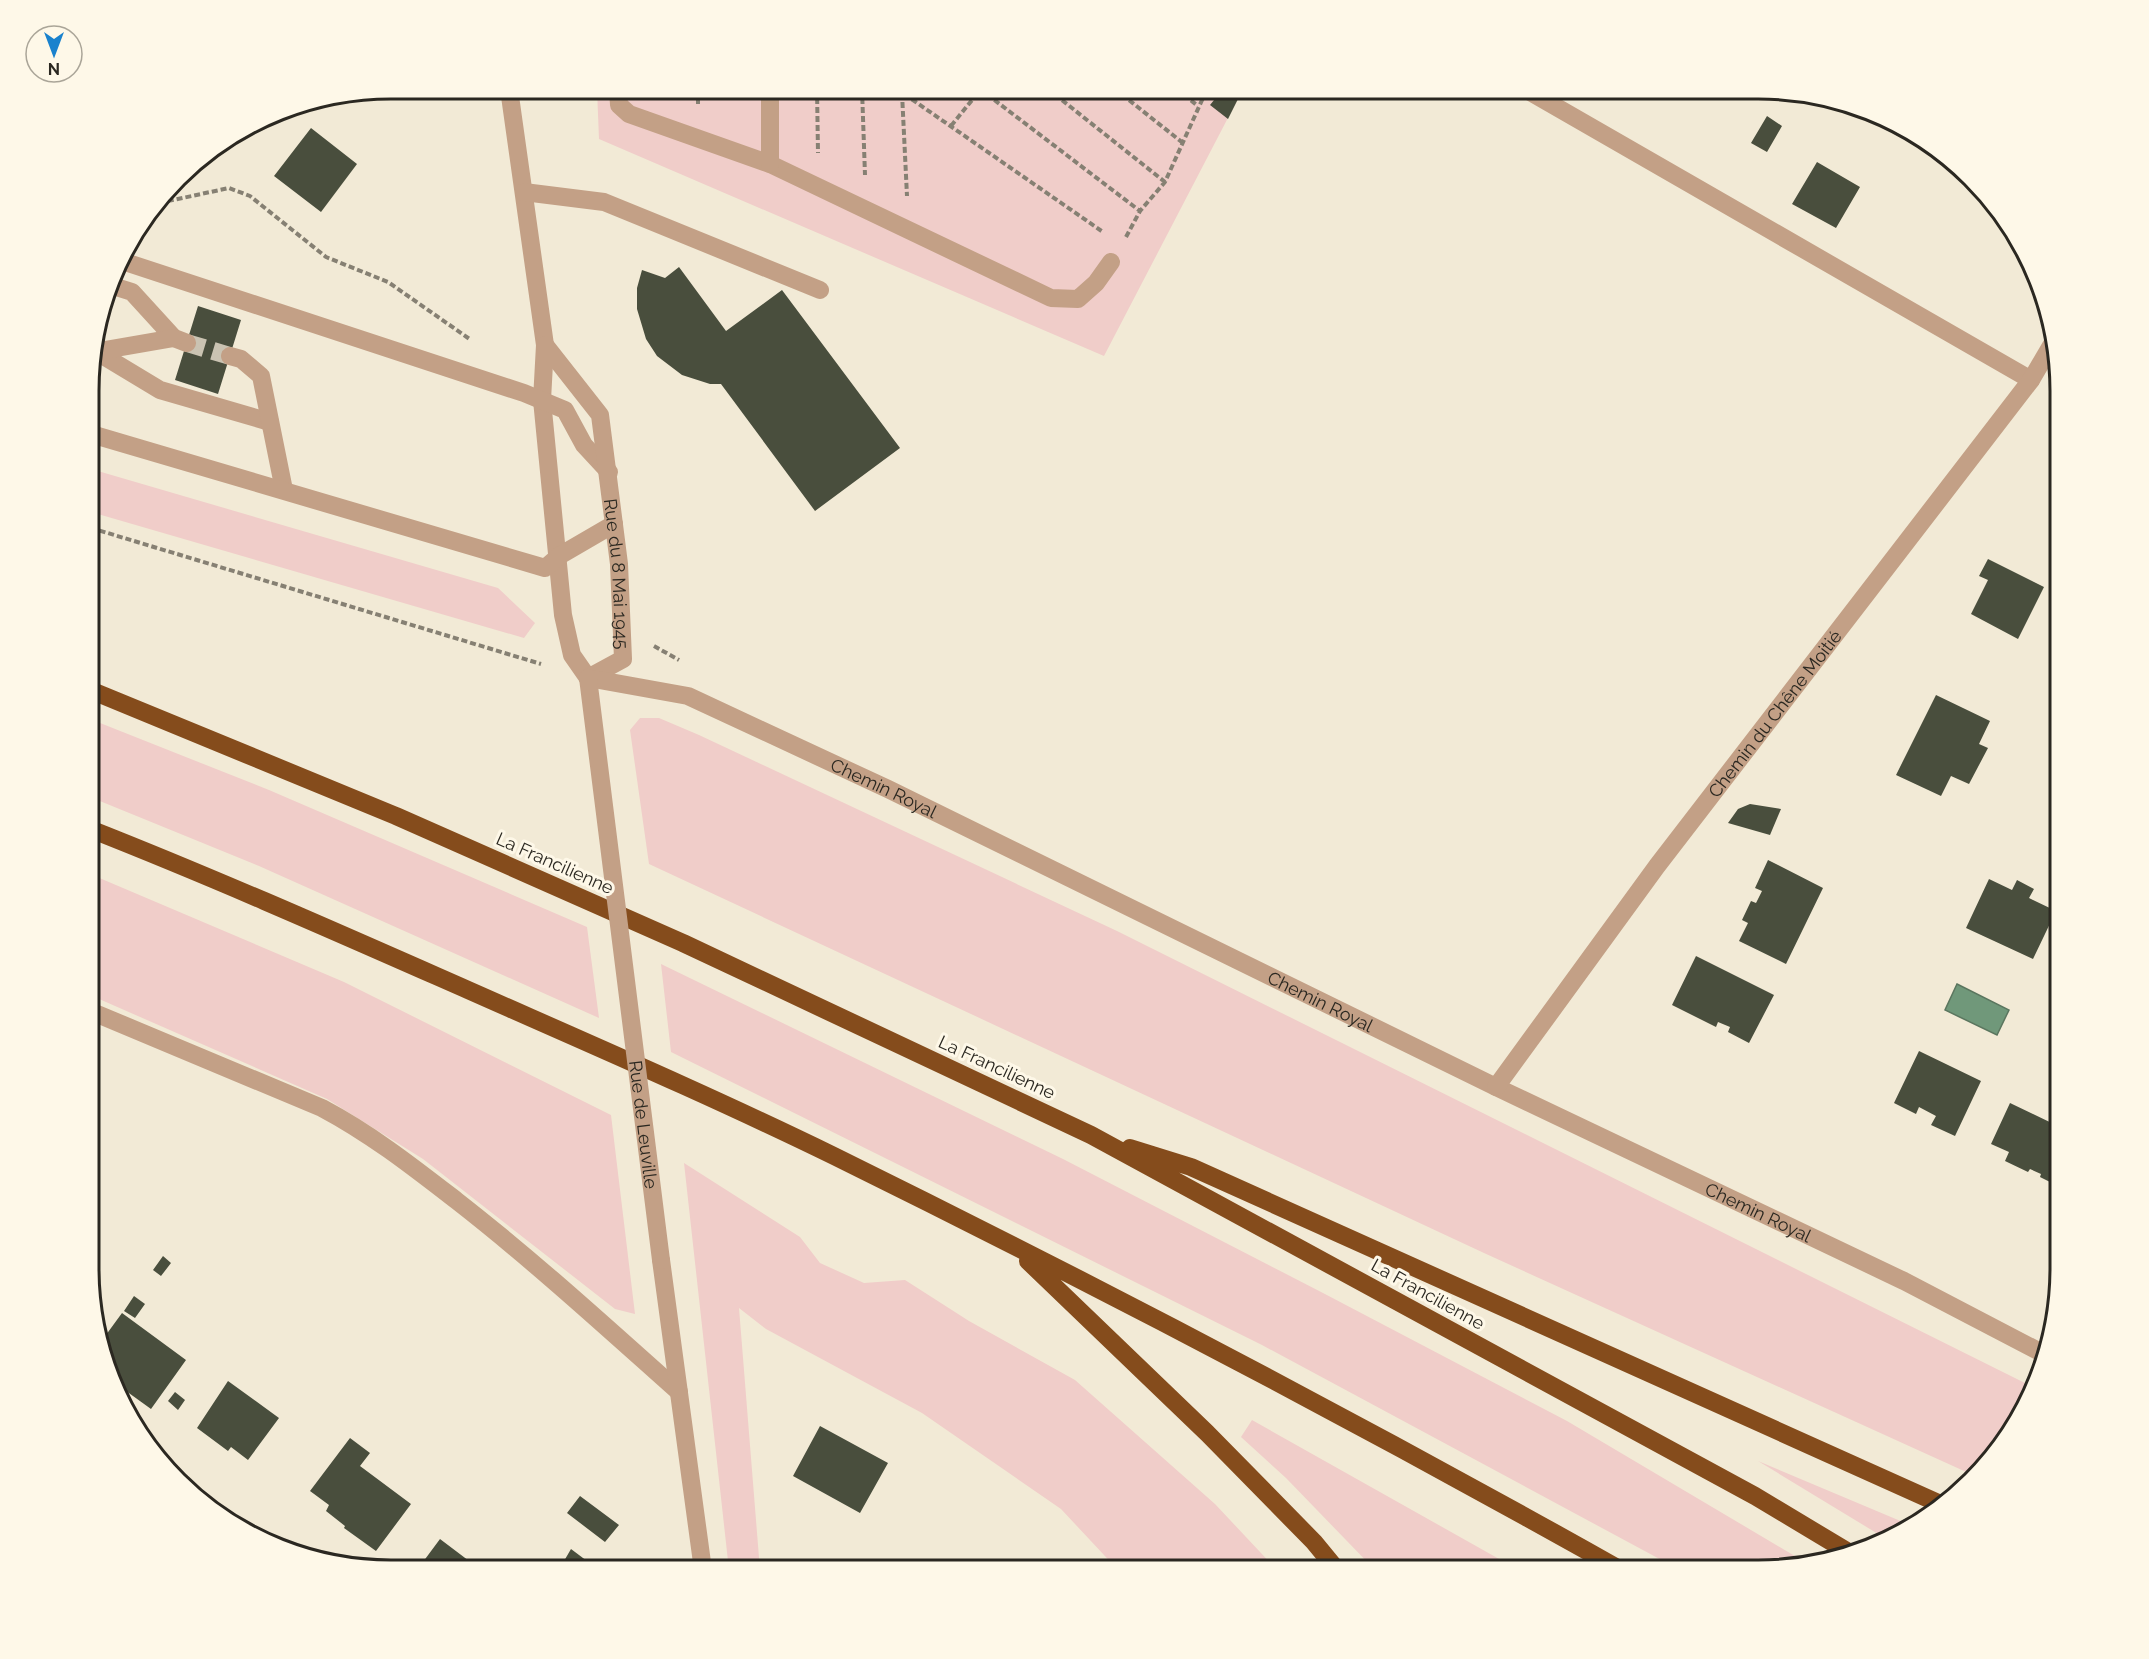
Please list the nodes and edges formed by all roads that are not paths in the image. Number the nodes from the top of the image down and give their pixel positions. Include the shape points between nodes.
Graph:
1 (511, 99) edge
2 (619, 99) edge
3 (770, 99) edge
4 (1542, 99) edge
5 (770, 164) junction
6 (524, 192) junction
7 (1111, 262) road end
8 (128, 263) edge
9 (118, 288) edge
10 (820, 290) dead end
11 (545, 345) junction
12 (102, 349) edge
13 (2048, 351) edge
14 (101, 353) edge
15 (230, 356) tunnel mouth
16 (2031, 380) junction
17 (542, 400) junction
18 (270, 422) junction
19 (99, 436) edge
20 (609, 472) junction
21 (284, 490) junction
22 (614, 524) junction
23 (559, 556) junction
24 (588, 678) junction
25 (99, 694) edge
26 (99, 833) edge
27 (99, 1015) edge
28 (1496, 1087) junction
29 (1091, 1135) junction
30 (1014, 1247) junction
31 (2038, 1350) edge
32 (679, 1392) junction
33 (1934, 1501) edge
34 (1841, 1548) edge
35 (703, 1560) edge
36 (1329, 1560) edge
37 (1603, 1560) edge

1 - 6 street
2 - 5 street via 619,105 629,114
3 - 5 street
4 - 16 street
5 - 7 street via 1051,298 1078,299
6 - 10 street via 604,202
6 - 11 street
8 - 17 street
9 - 12 street via 132,292 181,341
11 - 17 street
11 - 20 street, Rue du 8 Mai 1945 via 600,415
13 - 16 street, Chemin du Chêne Moitié
14 - 18 street via 160,390
15 - 18 street via 241,358 261,376
16 - 28 street, Chemin du Chêne Moitié via 1657,866
17 - 20 street via 566,410 584,445
17 - 23 street
18 - 21 street
19 - 21 street
20 - 22 street, Rue du 8 Mai 1945
21 - 23 street via 545,568
22 - 23 street
22 - 24 street, Rue du 8 Mai 1945 via 621,588 622,659
23 - 24 street via 563,615 572,655
24 - 28 street, Chemin Royal via 688,696 888,789
24 - 32 street, Rue de Leuville, bridge
25 - 29 highway, La Francilienne via 396,816 672,938
26 - 30 highway via 652,1071
27 - 32 street via 322,1108 353,1125 528,1257
28 - 31 street, Chemin Royal via 1904,1281
29 - 33 highway via 1191,1167
29 - 34 highway, La Francilienne via 1755,1496
30 - 36 highway via 1207,1433
30 - 37 highway via 1432,1464
32 - 35 street, Rue de Leuville

